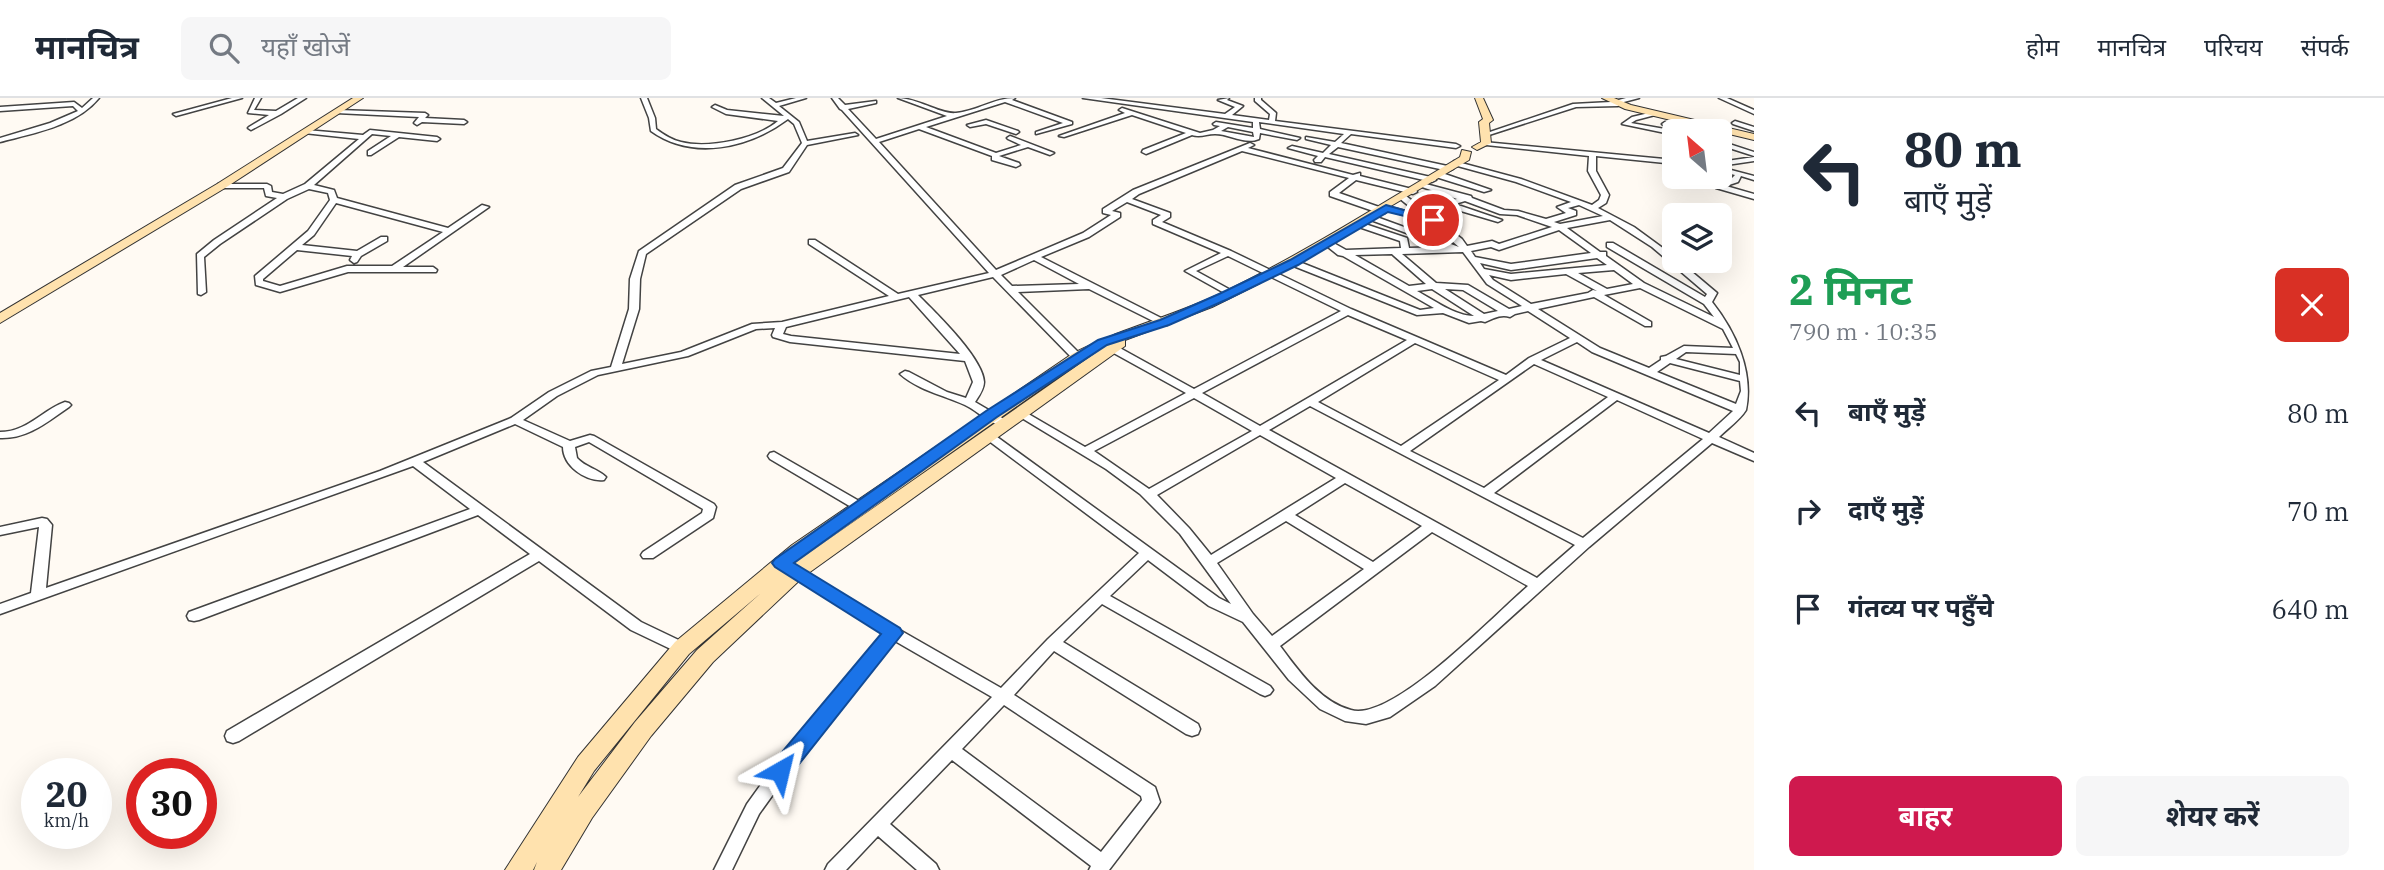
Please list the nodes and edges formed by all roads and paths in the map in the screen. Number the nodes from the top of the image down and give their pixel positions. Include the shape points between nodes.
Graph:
1 (96, 98) edge
2 (239, 98) edge
3 (258, 98) edge
4 (303, 98) edge
5 (359, 98) edge
6 (644, 98) edge
7 (765, 98) edge
8 (803, 98) edge
9 (835, 98) edge
10 (901, 98) edge
11 (1086, 98) edge
12 (1226, 98) edge
13 (1246, 98) edge
14 (1479, 98) edge
15 (1636, 98) edge
16 (1722, 98) edge
17 (1009, 99) edge
18 (1258, 99) edge
19 (1613, 101) edge
20 (874, 102) dead end
21 (1119, 104) junction
22 (776, 105) junction
23 (715, 107) dead end
24 (842, 108) junction
25 (0, 109) edge
26 (81, 110) junction
27 (1474, 111) edge
28 (338, 112) junction
29 (1754, 112) edge
30 (279, 113) junction
31 (391, 113) junction
32 (1132, 113) junction
33 (176, 114) dead end
34 (1653, 114) junction
35 (786, 117) junction
36 (952, 117) junction
37 (1634, 118) junction
38 (1669, 119) edge
39 (1256, 120) junction
40 (1227, 121) junction
41 (464, 122) dead end
42 (1272, 122) junction
43 (1662, 123) edge
44 (1735, 123) dead end
45 (970, 125) junction
46 (919, 127) junction
47 (251, 128) dead end
48 (1215, 128) junction
49 (1255, 129) junction
50 (983, 130) dead end
51 (1352, 131) junction
52 (1662, 131) edge
53 (306, 132) junction
54 (1016, 132) dead end
55 (1193, 132) junction
56 (1038, 133) dead end
57 (367, 134) junction
58 (1732, 134) edge
59 (398, 135) junction
60 (855, 135) dead end
61 (1062, 136) dead end
62 (1010, 138) dead end
63 (1297, 138) dead end
64 (1308, 138) dead end
65 (1752, 138) edge
66 (437, 139) dead end
67 (0, 140) edge
68 (1732, 140) edge
69 (876, 141) junction
70 (1253, 142) junction
71 (806, 143) junction
72 (1339, 144) junction
73 (1028, 145) junction
74 (1732, 146) edge
75 (1292, 148) dead end
76 (1243, 149) junction
77 (1276, 149) dead end
78 (1360, 150) junction
79 (1146, 152) dead end
80 (371, 153) dead end
81 (1050, 153) dead end
82 (1382, 154) junction
83 (1593, 154) junction
84 (1754, 154) edge
85 (996, 155) junction
86 (1324, 155) junction
87 (1458, 159) junction
88 (1732, 159) edge
89 (1754, 159) edge
90 (1348, 161) junction
91 (1662, 161) edge
92 (1741, 162) junction
93 (1732, 163) edge
94 (1016, 165) dead end
95 (1368, 165) junction
96 (1309, 166) junction
97 (1732, 173) edge
98 (1354, 178) junction
99 (1736, 178) junction
100 (1754, 178) edge
101 (221, 186) junction
102 (308, 186) junction
103 (1754, 186) edge
104 (1487, 190) dead end
105 (1408, 195) junction
106 (284, 197) junction
107 (1754, 197) edge
108 (1469, 198) junction
109 (1126, 199) junction
110 (334, 200) junction
111 (1578, 203) junction
112 (1447, 204) junction
113 (485, 207) dead end
114 (1591, 209) junction
115 (1420, 211) junction
116 (1380, 212) junction
117 (1610, 217) junction
118 (1433, 220) junction
119 (1498, 220) dead end
120 (1546, 222) junction
121 (1359, 224) junction
122 (1560, 227) junction
123 (448, 231) junction
124 (384, 239) dead end
125 (812, 242) dead end
126 (1327, 243) junction
127 (1609, 245) dead end
128 (296, 247) junction
129 (1462, 250) junction
130 (1401, 251) junction
131 (1621, 252) junction
132 (1228, 253) junction
133 (1341, 253) junction
134 (358, 254) junction
135 (1599, 255) junction
136 (1036, 258) junction
137 (1476, 260) junction
138 (1294, 263) junction
139 (1613, 267) junction
140 (354, 268) junction
141 (394, 269) junction
142 (433, 270) dead end
143 (1483, 271) junction
144 (1569, 272) junction
145 (1272, 273) junction
146 (995, 274) junction
147 (1641, 285) junction
148 (1093, 286) junction
149 (1434, 286) junction
150 (1011, 289) junction
151 (1410, 289) junction
152 (201, 292) dead end
153 (1599, 292) junction
154 (910, 293) junction
155 (1231, 293) junction
156 (895, 296) junction
157 (1707, 302) junction
158 (1444, 310) junction
159 (1530, 310) junction
160 (1348, 312) junction
161 (1510, 314) junction
162 (0, 319) edge
163 (1485, 319) junction
164 (1164, 323) junction
165 (1648, 324) dead end
166 (782, 325) junction
167 (1727, 327) junction
168 (1130, 334) junction
169 (1576, 339) junction
170 (1415, 340) junction
171 (1114, 349) junction
172 (1740, 351) junction
173 (1077, 357) junction
174 (965, 358) junction
175 (1665, 359) junction
176 (1533, 360) junction
177 (615, 369) junction
178 (1650, 372) junction
179 (905, 374) dead end
180 (1507, 379) junction
181 (1745, 379) junction
182 (1195, 394) junction
183 (1616, 396) junction
184 (1310, 402) junction
185 (969, 403) junction
186 (65, 405) dead end
187 (1740, 410) junction
188 (1006, 417) junction
189 (514, 421) junction
190 (1259, 431) junction
191 (0, 435) edge
192 (989, 436) junction
193 (1711, 438) junction
194 (569, 446) junction
195 (1402, 451) junction
196 (1084, 452) junction
197 (774, 456) dead end
198 (1754, 457) edge
199 (414, 461) junction
200 (600, 477) dead end
201 (1343, 479) junction
202 (1485, 493) junction
203 (1148, 495) junction
204 (862, 508) junction
205 (478, 510) junction
206 (1286, 515) junction
207 (1430, 527) junction
208 (0, 531) edge
209 (1584, 544) junction
210 (1147, 553) junction
211 (538, 555) junction
212 (648, 555) dead end
213 (1211, 561) junction
214 (788, 567) junction
215 (1373, 568) junction
216 (1538, 585) junction
217 (38, 595) junction
218 (1100, 597) junction
219 (0, 609) edge
220 (194, 616) dead end
221 (1248, 618) junction
222 (893, 633) junction
223 (1053, 643) junction
224 (1272, 644) junction
225 (682, 648) junction
226 (1265, 690) dead end
227 (1003, 696) junction
228 (1192, 729) dead end
229 (233, 736) dead end
230 (951, 750) junction
231 (879, 826) junction
232 (1101, 867) edge
233 (517, 870) edge
234 (547, 870) edge
235 (723, 870) edge
236 (834, 870) edge
237 (930, 870) edge

1 - 26 street
2 - 33 street
3 - 30 street via 250,112
4 - 30 street
5 - 28 street
6 - 35 street via 653,130 668,140 693,146 761,132
7 - 22 street
8 - 22 street
9 - 24 street
10 - 36 street
11 - 21 street
12 - 40 street via 1221,100 1240,106
13 - 18 street
14 - 27 street via 1488,120
15 - 19 street
16 - 29 street
17 - 36 street
17 - 56 street via 1070,122
18 - 42 street via 1270,108
19 - 34 street
19 - 87 street via 1570,106
20 - 24 street
21 - 32 street via 1119,109
21 - 40 street
22 - 35 street
23 - 35 street
24 - 69 street
25 - 26 street via 74,104
26 - 67 street via 26,135
27 - 87 street
28 - 31 street
28 - 53 street
30 - 47 street
31 - 41 street via 425,115 419,122
31 - 57 street
32 - 55 street
32 - 61 street
34 - 37 street
34 - 38 street
35 - 71 street
36 - 45 street
36 - 46 street
37 - 43 street
37 - 52 street via 1626,124
39 - 40 street
39 - 42 street
39 - 49 street
40 - 48 street
40 - 49 street
42 - 51 street
44 - 65 street
45 - 50 street
45 - 54 street via 986,121
46 - 69 street
46 - 85 street
48 - 55 street via 1203,135
48 - 70 street
49 - 63 street
49 - 70 street
51 - 72 street
51 - 87 street
53 - 57 street
53 - 101 street
55 - 79 street
57 - 59 street
57 - 102 street
58 - 65 street
59 - 66 street
59 - 80 street
60 - 71 street
62 - 73 street
64 - 72 street
65 - 68 street
69 - 146 street
70 - 76 street
70 - 77 street
71 - 177 street via 786,170 738,187 642,253 634,309
72 - 78 street
72 - 86 street
73 - 81 street
73 - 85 street
74 - 84 street
75 - 86 street
76 - 96 street
76 - 109 street
78 - 82 street
78 - 90 street
82 - 87 street
82 - 95 street
83 - 87 street
83 - 91 street
83 - 114 street via 1592,172 1605,195 1604,201
85 - 94 street
86 - 90 street
86 - 96 street
87 - 95 street
87 - 104 street
87 - 105 street
87 - 108 street
87 - 111 street
88 - 92 street
89 - 92 street
90 - 95 street
92 - 93 street
95 - 98 street
96 - 98 street
97 - 99 street
98 - 105 street
98 - 116 street via 1333,194
99 - 100 street
99 - 103 street
99 - 107 street via 1719,186
101 - 106 street via 267,186 270,194
101 - 162 street
102 - 106 street
102 - 110 street via 331,192
105 - 115 street
105 - 116 street
106 - 152 street via 200,256
108 - 112 street
108 - 120 street
109 - 132 street via 1167,215 1156,222
109 - 136 street via 1105,211 1117,215
110 - 123 street
110 - 128 street
111 - 114 street
111 - 120 street via 1561,207 1573,213
112 - 115 street
112 - 119 street
113 - 123 street
114 - 117 street
115 - 118 street
116 - 118 street
116 - 121 street
116 - 129 street
117 - 122 street
117 - 157 street via 1659,249 1712,293
118 - 129 street
120 - 122 street
121 - 126 street
121 - 130 street via 1403,239
122 - 129 street via 1499,247 1492,244
122 - 135 street
123 - 141 street
124 - 134 street
125 - 156 street
126 - 133 street
126 - 138 street
127 - 131 street
128 - 134 street
128 - 140 street via 261,275 259,283 288,288
129 - 130 street
129 - 137 street
130 - 133 street
130 - 149 street
131 - 135 street
131 - 157 street
132 - 145 street
132 - 155 street via 1189,271
133 - 151 street
134 - 140 street
135 - 137 street via 1511,267
135 - 139 street
136 - 146 street
136 - 148 street
137 - 143 street
138 - 145 street
138 - 158 street via 1407,309 1420,313
139 - 144 street
139 - 147 street
140 - 141 street
141 - 142 street
143 - 144 street via 1511,277
143 - 159 street via 1490,282
144 - 153 street
145 - 155 street
145 - 160 street
146 - 150 street
146 - 154 street
147 - 153 street
147 - 167 street
148 - 150 street
148 - 164 street
149 - 151 street
149 - 161 street via 1465,287
149 - 163 street
150 - 173 street
151 - 158 street
153 - 159 street
153 - 165 street
154 - 156 street
154 - 174 street via 948,332
155 - 164 street
156 - 166 street
157 - 167 street
158 - 163 street via 1469,320
159 - 161 street
159 - 169 street
160 - 170 street
160 - 182 street
161 - 163 street
164 - 168 street
166 - 174 street via 777,335 790,339
166 - 177 street via 755,326 684,354
167 - 172 street
168 - 171 street
168 - 173 street
169 - 176 street
169 - 178 street
170 - 180 street
170 - 184 street
171 - 182 street
171 - 188 street
172 - 175 street via 1684,349
172 - 181 street
173 - 188 street
174 - 185 street via 978,375 978,387
175 - 178 street
175 - 181 street
176 - 180 street
176 - 183 street
177 - 189 street via 595,373 553,394
178 - 187 street
179 - 185 street
180 - 195 street
181 - 187 street
182 - 190 street
182 - 196 street
183 - 193 street
183 - 202 street
184 - 190 street
184 - 195 street
185 - 188 street
186 - 191 street via 27,430
187 - 193 street
188 - 192 street
188 - 196 street
188 - 204 street
189 - 194 street
189 - 199 street
190 - 201 street
190 - 203 street
192 - 210 street
192 - 214 street
193 - 198 street
193 - 209 street
194 - 200 street via 573,462
194 - 212 street via 590,438 710,507 708,515
195 - 202 street
196 - 203 street
197 - 204 street
199 - 205 street
199 - 217 street
201 - 206 street
201 - 207 street
202 - 209 street
203 - 213 street
204 - 214 street
205 - 211 street
205 - 220 street
206 - 213 street
206 - 215 street
207 - 215 street
207 - 216 street
208 - 217 street via 46,525
209 - 216 street
210 - 218 street
210 - 221 street via 1214,602
211 - 225 street via 636,626
211 - 229 street
213 - 221 street
214 - 222 street
214 - 225 street
214 - 234 street via 643,729 583,810
215 - 224 street
216 - 224 street via 1422,685 1385,712 1366,718 1347,717 1310,692
217 - 219 street
218 - 223 street
218 - 226 street
221 - 224 street
222 - 227 street
222 - 235 street via 752,809
223 - 227 street
223 - 228 street
225 - 233 street via 586,764
227 - 230 street
227 - 232 street via 1149,792 1151,802
230 - 231 street
230 - 232 street
231 - 236 street
231 - 237 street

